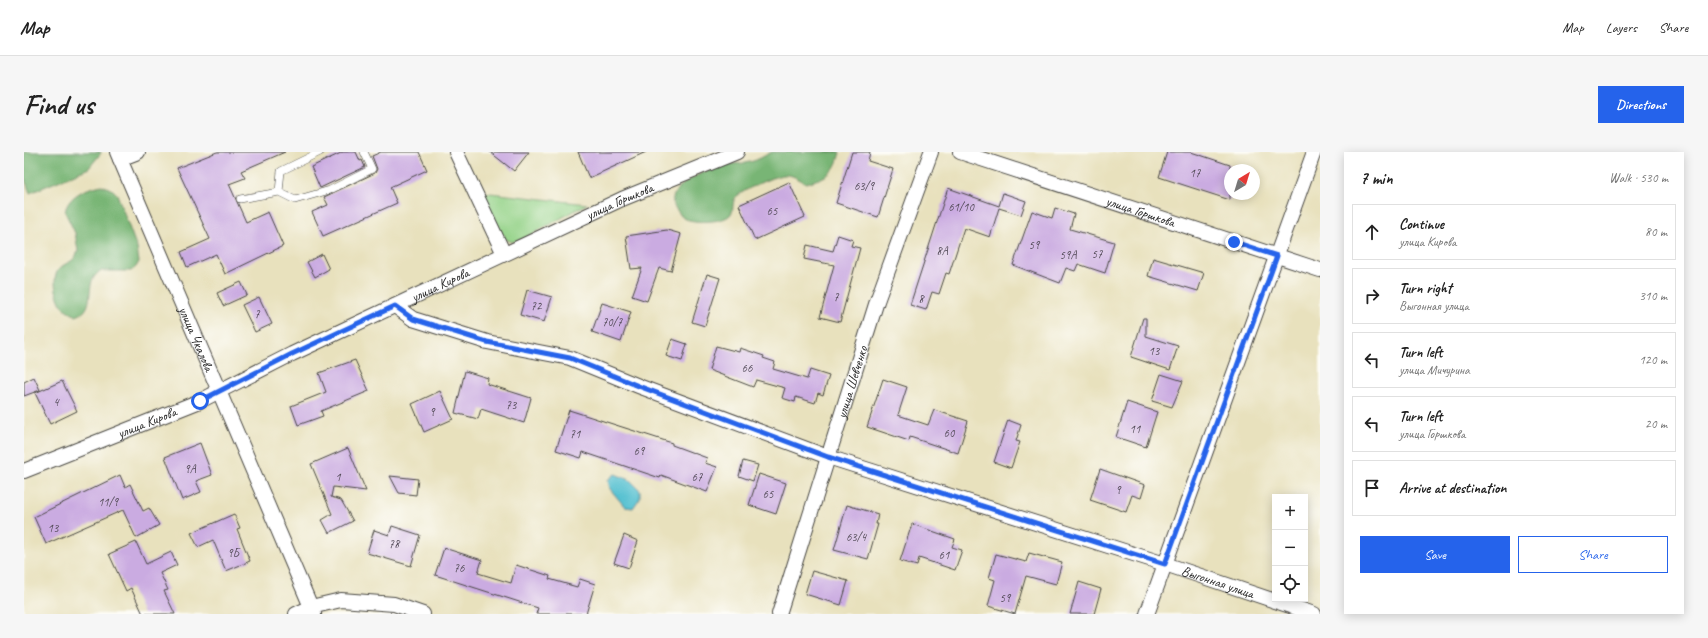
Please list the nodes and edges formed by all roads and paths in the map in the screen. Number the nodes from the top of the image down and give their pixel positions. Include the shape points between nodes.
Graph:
1 (138, 152) edge
2 (320, 152) edge
3 (364, 152) edge
4 (456, 152) edge
5 (737, 152) edge
6 (931, 152) edge
7 (960, 152) edge
8 (1314, 152) edge
9 (119, 156) edge
10 (279, 192) junction
11 (240, 199) dead end
12 (504, 254) junction
13 (1277, 256) junction
14 (1320, 270) edge
15 (395, 306) junction
16 (219, 392) junction
17 (828, 457) junction
18 (24, 471) edge
19 (1165, 564) junction
20 (313, 610) edge
21 (296, 614) edge
22 (423, 614) edge
23 (779, 614) edge
24 (1147, 614) edge
25 (1314, 614) edge

1 - 9 street
2 - 10 lane via 281,171
3 - 10 lane via 372,169 330,190 295,200
4 - 12 street
5 - 12 street, улица Горшкова via 622,199
6 - 17 street, улица Шевченко via 877,302
7 - 13 street, улица Горшкова
8 - 13 street
9 - 16 street, улица Чкалова
10 - 11 lane
12 - 15 street, улица Кирова
13 - 14 street, улица Горшкова
13 - 19 street
15 - 16 street, улица Кирова via 292,354
15 - 17 street, Выгонная улица via 413,319 487,342 570,358
16 - 18 street, улица Кирова
16 - 20 street, улица Чкалова
17 - 19 street, Выгонная улица
17 - 23 street, улица Шевченко
19 - 24 street
19 - 25 street, Выгонная улица
20 - 21 street
20 - 22 street via 341,600 394,604

